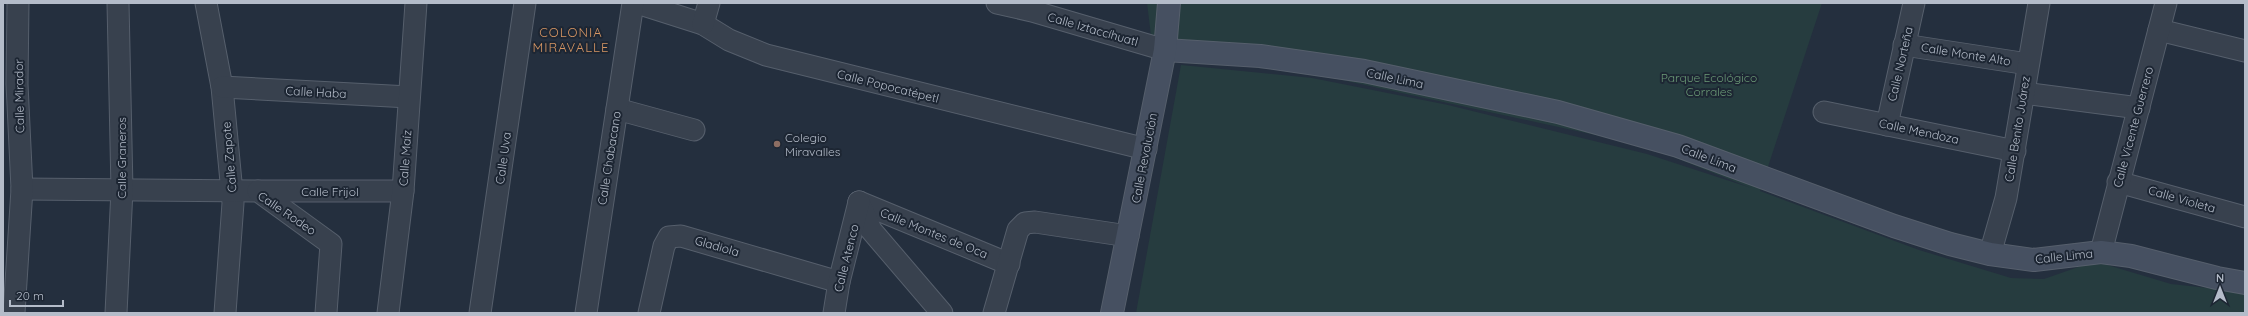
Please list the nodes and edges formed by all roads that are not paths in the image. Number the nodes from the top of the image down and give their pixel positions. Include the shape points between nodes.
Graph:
1 (18, 3) edge
2 (118, 3) edge
3 (206, 3) edge
4 (416, 3) edge
5 (525, 3) edge
6 (633, 3) edge
7 (637, 3) edge
8 (709, 3) edge
9 (997, 3) edge
10 (1169, 3) edge
11 (1914, 3) edge
12 (2038, 3) edge
13 (2166, 3) edge
14 (703, 24) junction
15 (2159, 30) junction
16 (1904, 45) junction
17 (1165, 50) junction
18 (2245, 51) edge
19 (2028, 64) junction
20 (222, 87) junction
21 (2024, 93) junction
22 (410, 98) junction
23 (2139, 108) junction
24 (617, 109) junction
25 (1824, 112) dead end
26 (1887, 124) junction
27 (694, 130) dead end
28 (1146, 149) junction
29 (2015, 151) junction
30 (2118, 182) junction
31 (22, 189) junction
32 (122, 190) junction
33 (232, 190) junction
34 (258, 191) junction
35 (403, 191) junction
36 (860, 202) junction
37 (2245, 217) edge
38 (1128, 236) junction
39 (2101, 252) junction
40 (1990, 254) junction
41 (1009, 264) junction
42 (839, 282) junction
43 (2245, 283) edge
44 (14, 313) edge
45 (116, 313) edge
46 (225, 313) edge
47 (326, 313) edge
48 (388, 313) edge
49 (480, 313) edge
50 (586, 313) edge
51 (649, 313) edge
52 (834, 313) edge
53 (942, 313) edge
54 (994, 313) edge
55 (1112, 313) edge

1 - 31 street, Calle Mirador via 17,84
2 - 32 street, Calle Graneros
3 - 20 street, Calle Zapote
4 - 22 street, Calle Maíz
5 - 49 street, Calle Uva
6 - 24 street, Calle Chabacano
7 - 14 street, Calle Popocatépetl
8 - 14 street
9 - 17 street, Calle Iztaccíhuatl
10 - 17 street, Calle Revolución
11 - 16 street, Calle Norteña
12 - 19 street, Calle Benito Juárez
13 - 15 street, Calle Vicente Guerrero
14 - 28 street, Calle Popocatépetl via 729,40 766,55
15 - 18 street
15 - 23 street, Calle Vicente Guerrero
16 - 19 street, Calle Monte Alto
16 - 26 street, Calle Norteña
17 - 28 street, Calle Revolución
17 - 40 street, Calle Lima via 1260,56 1364,71 1558,112 1678,146 1894,226
19 - 21 street, Calle Benito Juárez
20 - 22 street, Calle Haba
20 - 33 street, Calle Zapote
21 - 23 street
21 - 29 street, Calle Benito Juárez
22 - 35 street, Calle Maíz
23 - 30 street, Calle Vicente Guerrero
24 - 27 street
24 - 50 street, Calle Chabacano
25 - 26 street, Calle Mendoza
26 - 29 street, Calle Mendoza
28 - 38 street, Calle Revolución
29 - 40 street, Calle Benito Juárez via 2006,198
30 - 37 street, Calle Violeta
30 - 39 street, Calle Vicente Guerrero
31 - 32 street
31 - 44 street, Calle Mirador
32 - 33 street, Calle Rodeo
32 - 45 street, Calle Graneros
33 - 34 street, Calle Rodeo
33 - 46 street, Calle Zapote
34 - 35 street, Calle Frijol
34 - 47 street, Calle Rodeo via 331,244
35 - 48 street, Calle Maíz
36 - 41 street, Calle Montes de Oca
36 - 42 street, Calle Atenco
36 - 53 street via 871,230
38 - 41 street via 1036,222 1025,223 1018,230
38 - 55 street, Calle Revolución
39 - 40 street, Calle Lima via 2034,260
39 - 43 street, Calle Lima via 2131,256
41 - 54 street
42 - 51 street, Gladiola via 681,236 670,237 664,246
42 - 52 street, Calle Atenco

